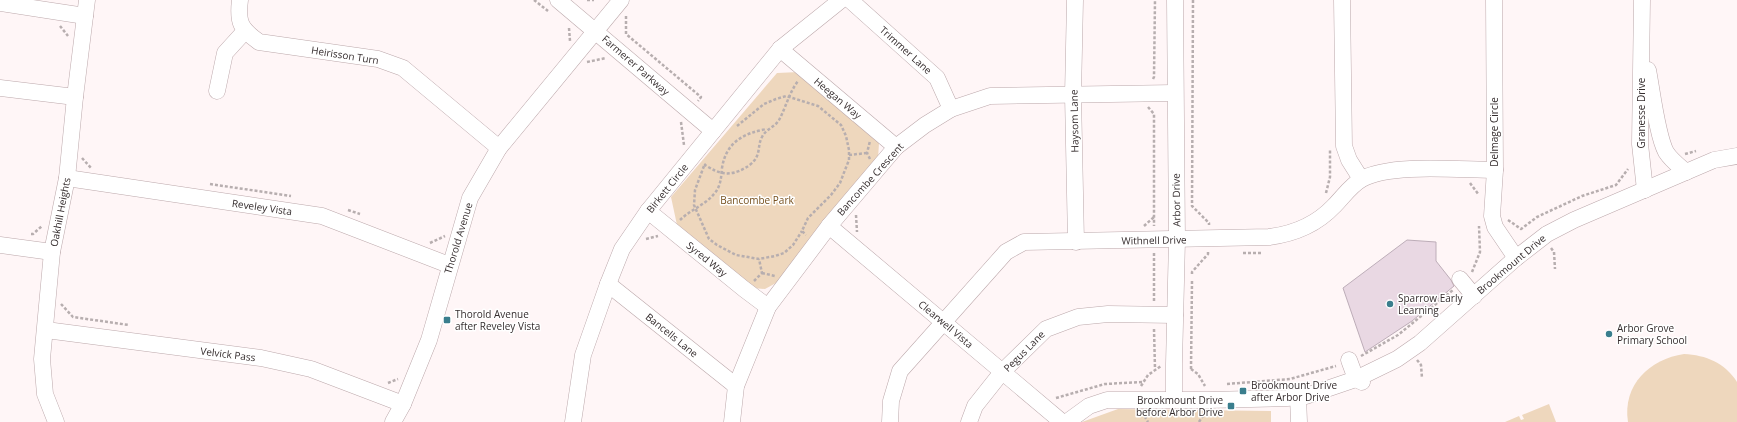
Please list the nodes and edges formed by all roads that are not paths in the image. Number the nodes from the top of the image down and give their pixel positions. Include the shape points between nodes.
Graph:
1 (240, 0) edge
2 (558, 0) edge
3 (841, 0) edge
4 (850, 0) edge
5 (1075, 0) edge
6 (1175, 0) edge
7 (1342, 0) edge
8 (1494, 0) edge
9 (1642, 0) edge
10 (619, 2) edge
11 (0, 3) edge
12 (86, 8) edge
13 (596, 30) junction
14 (244, 31) junction
15 (1642, 37) junction
16 (780, 49) junction
17 (0, 88) edge
18 (217, 91) dead end
19 (1174, 92) junction
20 (1073, 95) junction
21 (75, 97) junction
22 (951, 110) junction
23 (713, 131) junction
24 (896, 147) junction
25 (500, 148) junction
26 (1737, 156) edge
27 (1495, 170) junction
28 (1686, 172) junction
29 (67, 178) junction
30 (1362, 179) junction
31 (1645, 190) junction
32 (648, 211) junction
33 (830, 226) junction
34 (1177, 240) junction
35 (1076, 242) junction
36 (0, 245) edge
37 (52, 252) junction
38 (1516, 258) junction
39 (449, 265) junction
40 (1461, 280) road end
41 (608, 284) junction
42 (1474, 296) junction
43 (768, 306) junction
44 (1175, 315) junction
45 (944, 323) junction
46 (46, 330) junction
47 (1349, 361) road end
48 (1002, 372) junction
49 (1359, 381) junction
50 (736, 386) junction
51 (1298, 397) junction
52 (1174, 399) junction
53 (403, 404) junction
54 (56, 422) edge
55 (393, 422) edge
56 (572, 422) edge
57 (732, 422) edge
58 (890, 422) edge
59 (969, 422) edge
60 (1062, 422) edge
61 (1066, 422) edge
62 (1299, 422) edge

1 - 14 street via 239,13
2 - 13 street, Farmerer Parkway
3 - 16 street, Birkett Circle
4 - 22 street, Trimmer Lane via 937,78
5 - 20 street, Haysom Lane
6 - 19 street, Arbor Drive
7 - 30 street via 1344,146 1349,160
8 - 27 street, Delmage Circle
9 - 15 street, Granesse Drive
10 - 13 street, Thorold Avenue
11 - 12 street
12 - 21 street, Oakhill Heights
13 - 23 street, Farmerer Parkway
13 - 25 street, Thorold Avenue
14 - 18 street via 225,53
14 - 25 street, Heirisson Turn via 259,42 378,59 403,68
15 - 28 street, Granesse Drive via 1661,136 1666,151
15 - 31 street, Granesse Drive via 1640,144
16 - 23 street, Birkett Circle
16 - 24 street, Heegan Way
17 - 21 street
19 - 20 street, Bancombe Crescent via 1148,102
19 - 34 street, Arbor Drive
20 - 22 street, Bancombe Crescent via 990,96
20 - 35 street, Haysom Lane
21 - 29 street, Oakhill Heights
22 - 24 street, Bancombe Crescent via 925,125
23 - 32 street, Birkett Circle
24 - 33 street, Bancombe Crescent
25 - 39 street, Thorold Avenue via 470,198
26 - 28 street, Brookmount Drive via 1714,160
27 - 30 street, Withnell Drive via 1390,170
27 - 38 street, Delmage Circle via 1492,216 1495,227
28 - 31 street, Brookmount Drive
29 - 37 street, Oakhill Heights
29 - 39 street, Reveley Vista via 322,216
30 - 34 street, Withnell Drive via 1330,210 1311,223 1284,235
31 - 38 street, Brookmount Drive via 1547,234
32 - 41 street, Birkett Circle via 622,249
32 - 43 street, Syred Way
33 - 43 street, Bancombe Crescent
33 - 45 street, Clearwell Vista
34 - 35 street, Withnell Drive
34 - 44 street, Arbor Drive
35 - 45 street, Withnell Drive via 1024,242 1006,252
36 - 37 street
37 - 46 street, Oakhill Heights
38 - 42 street, Brookmount Drive
39 - 53 street, Thorold Avenue via 429,340
40 - 42 street
41 - 50 street, Bancells Lane
41 - 56 street, Birkett Circle via 582,355
42 - 49 street, Brookmount Drive via 1420,343
43 - 50 street, Bancombe Crescent
44 - 48 street, Pegus Lane via 1108,314 1078,317 1046,329
44 - 52 street, Arbor Drive
45 - 48 street, Clearwell Vista
45 - 58 street, Withnell Drive via 900,371 890,401
46 - 53 street, Velvick Pass via 268,359 311,369
46 - 54 street, Oakhill Heights via 42,360 45,394
47 - 49 street
48 - 59 street, Pegus Lane via 975,406
48 - 60 street, Clearwell Vista
49 - 51 street, Brookmount Drive
50 - 57 street, Bancombe Crescent
51 - 52 street, Brookmount Drive via 1266,400
51 - 62 street
52 - 61 street, Brookmount Drive via 1107,400 1089,406
53 - 55 street, Thorold Avenue

